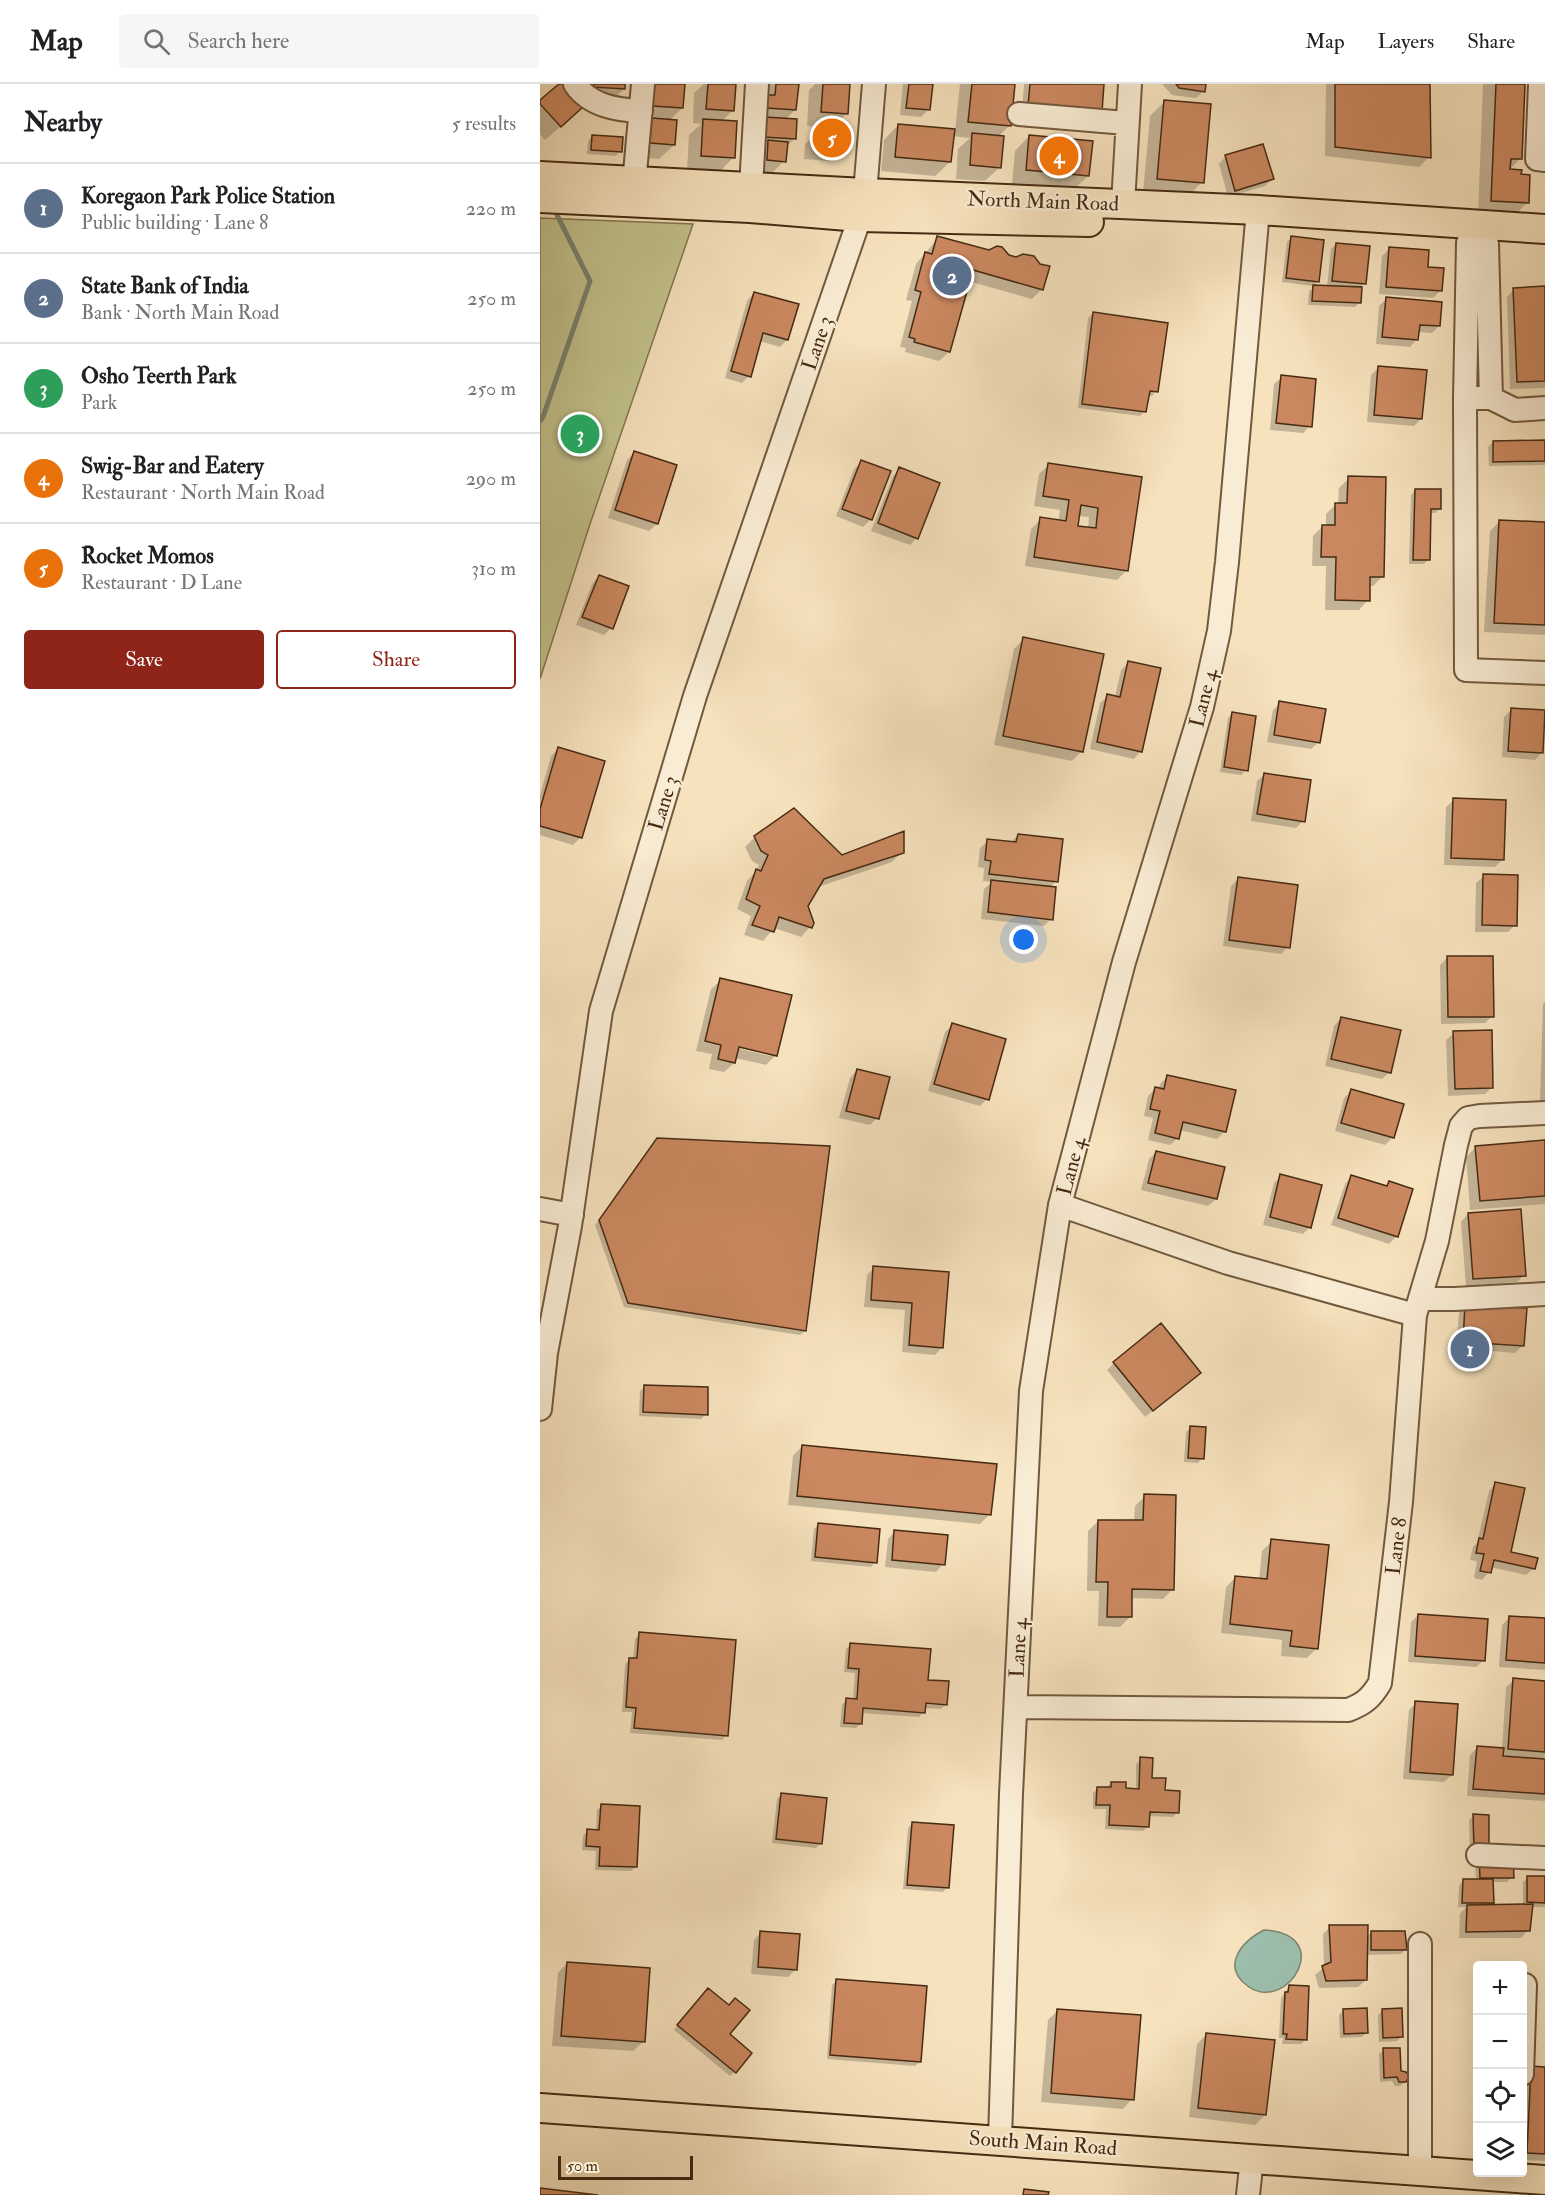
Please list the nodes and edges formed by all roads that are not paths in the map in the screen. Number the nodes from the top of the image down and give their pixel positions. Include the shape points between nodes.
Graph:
1 (575, 84) edge
2 (643, 84) edge
3 (757, 84) edge
4 (874, 84) edge
5 (1130, 84) edge
6 (1540, 84) edge
7 (641, 111) junction
8 (1018, 118) dead end
9 (1126, 126) junction
10 (1545, 160) edge
11 (540, 176) edge
12 (581, 189) junction
13 (633, 192) junction
14 (540, 198) edge
15 (750, 198) junction
16 (1123, 204) junction
17 (863, 205) junction
18 (1257, 219) junction
19 (1545, 229) edge
20 (1477, 243) junction
21 (1545, 248) edge
22 (1491, 398) junction
23 (1465, 399) junction
24 (1545, 408) edge
25 (1545, 673) edge
26 (1545, 1113) edge
27 (1060, 1205) junction
28 (540, 1209) edge
29 (572, 1215) junction
30 (1545, 1294) edge
31 (1418, 1307) junction
32 (543, 1353) edge
33 (540, 1409) edge
34 (1016, 1707) junction
35 (1478, 1855) dead end
36 (1545, 1858) edge
37 (1420, 1944) dead end
38 (1524, 2015) edge
39 (1522, 2069) edge
40 (540, 2108) edge
41 (1000, 2139) junction
42 (1252, 2158) junction
43 (1420, 2171) junction
44 (1528, 2177) edge
45 (1248, 2195) edge

1 - 7 street via 600,104 615,110
2 - 7 street
3 - 15 street
4 - 17 street, Lane 3
5 - 9 street
6 - 10 street via 1537,159
7 - 13 street
8 - 9 street
9 - 16 street
11 - 12 main road, North Main Road
12 - 13 main road, North Main Road
12 - 14 main road, North Main Road
13 - 15 main road, North Main Road
15 - 17 main road, North Main Road
16 - 17 main road, North Main Road
16 - 18 main road, North Main Road
17 - 18 main road, North Main Road
17 - 29 street, Lane 3 via 695,696 601,1011
18 - 19 main road, North Main Road
18 - 20 main road, North Main Road
18 - 27 street, Lane 4 via 1219,632 1202,707 1124,962
20 - 21 main road, North Main Road
20 - 22 street
20 - 23 street
22 - 23 street
22 - 24 street via 1515,410
23 - 25 street via 1466,670
26 - 31 street, Lane 8 via 1480,1116 1468,1118 1461,1126 1437,1241
27 - 31 street via 1228,1263
27 - 34 street, Lane 4 via 1031,1391
28 - 29 street
29 - 32 street, Lane 3
30 - 31 street via 1455,1299
31 - 34 street, Lane 8 via 1380,1683 1364,1704 1348,1710
32 - 33 street, Lane 3
34 - 41 street, Lane 4
35 - 36 street
37 - 43 street
38 - 39 street
40 - 41 main road, South Main Road
41 - 42 main road, South Main Road
42 - 43 main road, South Main Road
42 - 45 street
43 - 44 main road, South Main Road

